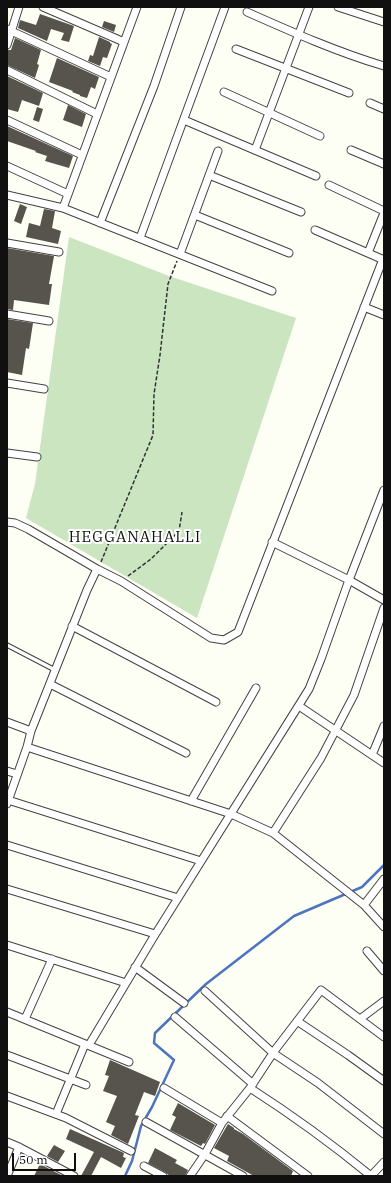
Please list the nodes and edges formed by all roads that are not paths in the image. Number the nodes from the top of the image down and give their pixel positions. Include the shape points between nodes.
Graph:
1 (19, 7) edge
2 (43, 7) edge
3 (181, 7) edge
4 (225, 7) edge
5 (309, 7) edge
6 (338, 7) edge
7 (134, 8) edge
8 (247, 12) dead end
9 (384, 22) edge
10 (9, 30) edge
11 (299, 35) junction
12 (124, 42) junction
13 (7, 45) edge
14 (236, 49) dead end
15 (384, 66) edge
16 (286, 68) junction
17 (7, 70) edge
18 (111, 77) junction
19 (224, 92) dead end
20 (349, 93) dead end
21 (370, 103) dead end
22 (384, 109) edge
23 (269, 113) junction
24 (97, 114) junction
25 (7, 120) edge
26 (184, 120) junction
27 (320, 136) dead end
28 (255, 150) junction
29 (351, 150) dead end
30 (218, 151) dead end
31 (82, 154) junction
32 (384, 164) edge
33 (7, 166) edge
34 (209, 175) junction
35 (316, 176) dead end
36 (329, 185) dead end
37 (7, 194) edge
38 (68, 194) junction
39 (63, 208) junction
40 (301, 212) dead end
41 (384, 212) edge
42 (194, 215) junction
43 (100, 223) junction
44 (315, 230) dead end
45 (140, 238) junction
46 (7, 243) edge
47 (59, 252) dead end
48 (289, 253) dead end
49 (368, 253) junction
50 (180, 254) junction
51 (383, 259) edge
52 (272, 291) dead end
53 (364, 307) junction
54 (7, 314) edge
55 (384, 315) edge
56 (49, 321) dead end
57 (7, 383) edge
58 (44, 388) dead end
59 (7, 453) edge
60 (36, 457) dead end
61 (384, 490) edge
62 (7, 522) edge
63 (272, 542) junction
64 (98, 569) junction
65 (349, 580) junction
66 (384, 600) edge
67 (384, 608) edge
68 (72, 626) junction
69 (7, 645) edge
70 (55, 670) junction
71 (50, 684) junction
72 (256, 688) dead end
73 (216, 702) dead end
74 (299, 706) junction
75 (7, 722) edge
76 (384, 726) edge
77 (31, 731) junction
78 (336, 731) junction
79 (27, 747) junction
80 (186, 753) dead end
81 (372, 755) junction
82 (384, 763) edge
83 (7, 771) edge
84 (17, 774) junction
85 (191, 801) junction
86 (8, 802) edge
87 (231, 814) junction
88 (273, 833) junction
89 (7, 845) edge
90 (201, 861) junction
91 (384, 879) edge
92 (7, 889) edge
93 (178, 898) junction
94 (364, 905) junction
95 (384, 927) edge
96 (155, 934) junction
97 (7, 944) edge
98 (367, 951) dead end
99 (52, 959) junction
100 (135, 967) junction
101 (384, 971) edge
102 (126, 984) junction
103 (206, 991) dead end
104 (384, 1001) edge
105 (184, 1003) dead end
106 (7, 1012) edge
107 (175, 1017) dead end
108 (25, 1019) junction
109 (360, 1019) junction
110 (297, 1021) junction
111 (384, 1037) edge
112 (87, 1044) junction
113 (273, 1053) junction
114 (7, 1055) edge
115 (129, 1062) dead end
116 (71, 1079) junction
117 (384, 1081) edge
118 (86, 1084) dead end
119 (251, 1086) junction
120 (164, 1088) dead end
121 (7, 1096) edge
122 (56, 1114) junction
123 (227, 1116) junction
124 (146, 1122) dead end
125 (222, 1123) junction
126 (384, 1134) edge
127 (7, 1142) edge
128 (19, 1147) junction
129 (131, 1151) dead end
130 (205, 1154) junction
131 (384, 1162) edge
132 (144, 1166) dead end
133 (7, 1176) edge
134 (74, 1176) edge
135 (163, 1176) edge
136 (190, 1176) edge
137 (243, 1176) edge
138 (308, 1176) edge

1 - 10 street
2 - 12 street
3 - 43 street via 154,86
4 - 26 street
5 - 11 street
6 - 9 street
7 - 12 street
8 - 11 street
10 - 13 street
10 - 18 street
11 - 15 street
11 - 16 street
12 - 18 street
14 - 16 street
16 - 20 street
16 - 23 street
17 - 24 street
18 - 24 street
19 - 23 street
21 - 22 street
23 - 27 street
23 - 28 street
24 - 31 street
25 - 31 street
26 - 28 street
26 - 45 street
28 - 35 street
29 - 32 street
30 - 34 street
31 - 38 street
33 - 38 street
34 - 40 street
34 - 42 street
36 - 41 street
37 - 39 street
38 - 39 street
39 - 43 street
41 - 49 street
42 - 48 street
42 - 50 street
43 - 45 street
44 - 49 street
45 - 50 street
46 - 47 street
49 - 51 street
50 - 52 street
51 - 53 street
53 - 55 street
53 - 63 street
54 - 56 street
57 - 58 street
59 - 60 street
61 - 65 street
62 - 64 street via 15,523
63 - 64 street via 238,632 224,640 211,638
63 - 65 street
64 - 68 street
65 - 66 street
65 - 74 street via 321,659
67 - 78 street via 357,687
68 - 70 street
68 - 73 street
69 - 70 lane
70 - 71 street
71 - 77 street
71 - 80 street
72 - 85 street
74 - 78 street
74 - 87 street
75 - 77 street
76 - 81 street
77 - 79 street
78 - 81 street
78 - 88 street
79 - 84 street
79 - 85 street
81 - 82 street
83 - 84 street
84 - 86 street
85 - 87 street
86 - 90 street
87 - 88 street
87 - 90 street
88 - 94 street
89 - 93 street
90 - 93 street
91 - 94 street
92 - 96 street
93 - 96 street
94 - 95 street
96 - 100 street
97 - 99 street
98 - 101 street
99 - 102 street
99 - 108 street
100 - 102 street
100 - 105 street
102 - 112 street
103 - 113 street
104 - 109 street
106 - 108 street
107 - 119 street
108 - 112 street
109 - 110 street via 321,990
109 - 111 street
110 - 113 street
110 - 117 street
112 - 115 street
112 - 116 street
113 - 119 street
113 - 126 street via 318,1083
114 - 116 street
116 - 118 street
116 - 122 street
119 - 123 street
119 - 131 street via 342,1151 371,1176
120 - 125 street
121 - 122 street
122 - 129 street
123 - 125 street
123 - 138 street
124 - 130 street
125 - 130 street
127 - 128 street
128 - 133 street
128 - 134 street
130 - 136 street
130 - 137 street
132 - 135 street

